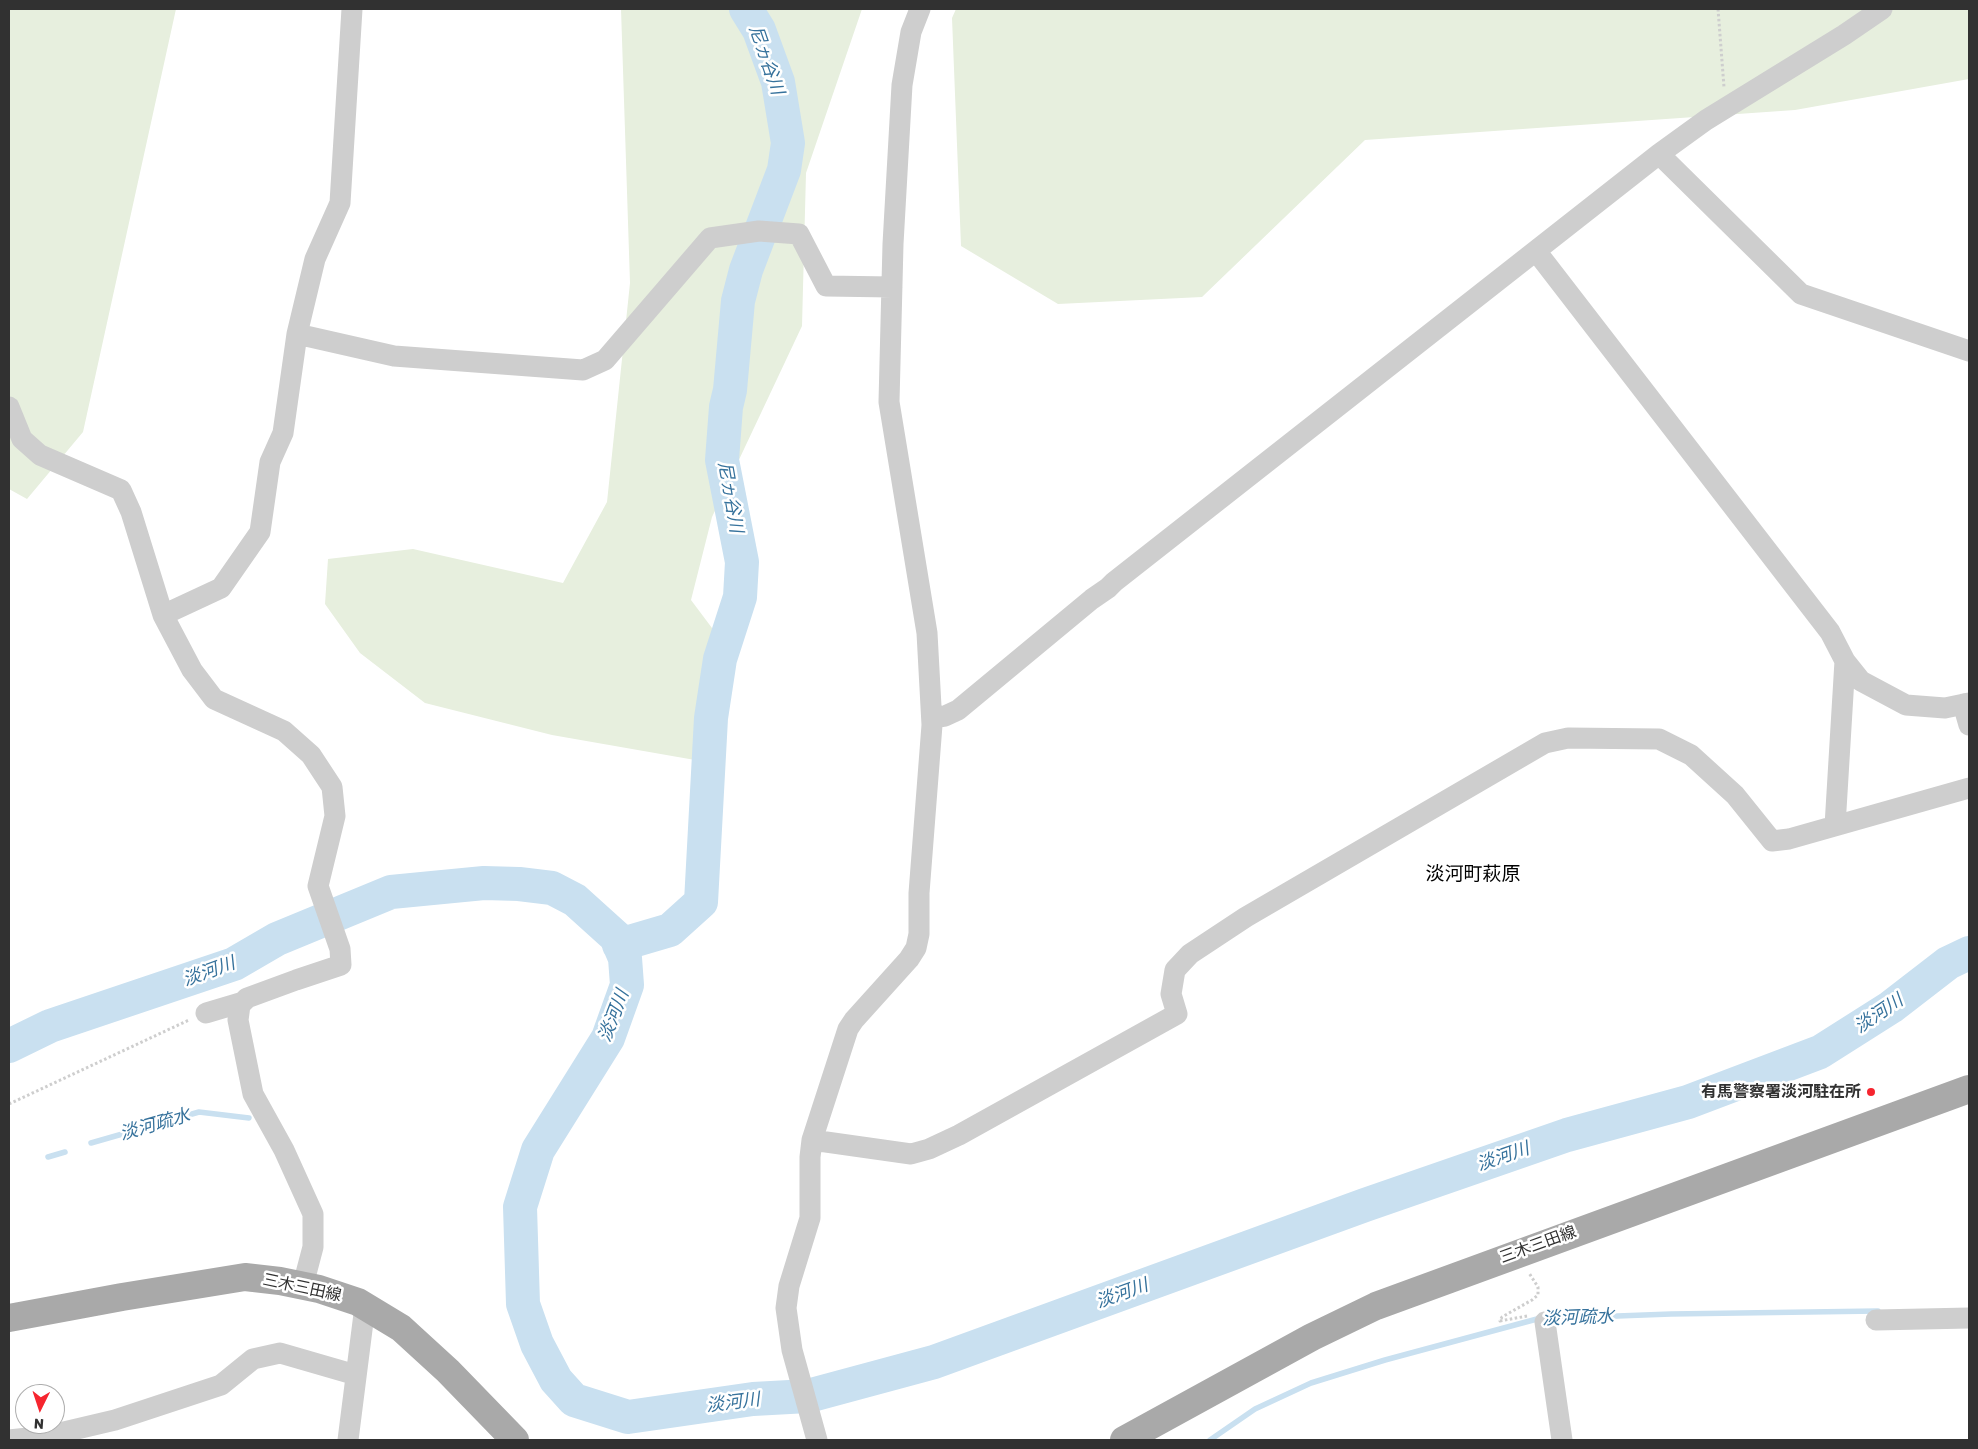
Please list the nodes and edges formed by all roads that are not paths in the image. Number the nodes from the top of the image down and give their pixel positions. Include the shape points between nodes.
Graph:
1 (352, 9) edge
2 (920, 9) edge
3 (1882, 9) edge
4 (1659, 154) junction
5 (1536, 251) junction
6 (892, 287) junction
7 (297, 334) junction
8 (1969, 351) edge
9 (9, 407) edge
10 (163, 615) junction
11 (1845, 660) junction
12 (1966, 704) edge
13 (932, 718) junction
14 (1969, 726) edge
15 (1969, 788) edge
16 (1835, 826) junction
17 (235, 1004) junction
18 (206, 1012) road end
19 (1969, 1089) edge
20 (812, 1140) junction
21 (298, 1284) junction
22 (365, 1306) junction
23 (9, 1318) edge
24 (1540, 1318) road end
25 (1969, 1318) edge
26 (1876, 1320) dead end
27 (356, 1375) junction
28 (9, 1440) edge
29 (348, 1440) edge
30 (516, 1440) edge
31 (817, 1440) edge
32 (1124, 1440) edge
33 (1562, 1440) edge

1 - 7 street via 340,203 315,259
2 - 6 street via 911,32 902,85
3 - 4 street
4 - 5 street
4 - 8 street via 1801,294
5 - 11 street via 1830,632
5 - 13 street via 1092,599 958,710
6 - 7 street via 826,286 799,234 759,231 710,238 605,360 583,370 394,356
6 - 13 street via 889,402 926,621
7 - 10 street via 283,433 270,462 260,532 221,588
9 - 10 street via 22,439 40,455 122,490
10 - 17 street via 192,670 214,699 284,731 311,755 332,787 335,816 318,886 340,949 341,965 257,993
11 - 12 street via 1861,681 1906,705 1945,708
11 - 16 street
12 - 14 street
13 - 20 street via 918,940 909,959 848,1029
15 - 16 street
16 - 20 street via 1772,841 1735,795 1691,756 1659,739 1568,738 1545,743 1246,917 1190,954 1174,970 1171,994 1176,1014 959,1135 911,1154
17 - 18 street
17 - 21 street via 239,1009 238,1020 253,1094 313,1214 313,1247
19 - 32 main road, 三木三田線 via 1362,1312
20 - 31 street via 810,1218 786,1303 787,1328 795,1364
21 - 22 main road, 三木三田線
21 - 23 main road, 三木三田線 via 255,1278 217,1281
22 - 27 street
22 - 30 main road, 三木三田線 via 401,1328
24 - 33 street
25 - 26 street
27 - 28 street via 280,1353 253,1359 221,1385 116,1420 48,1436
27 - 29 street

